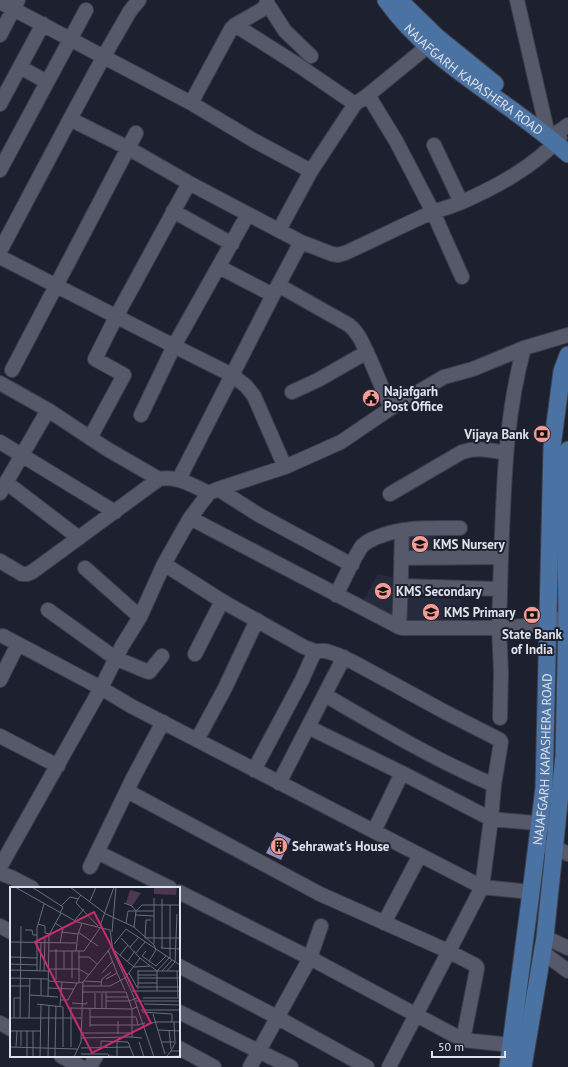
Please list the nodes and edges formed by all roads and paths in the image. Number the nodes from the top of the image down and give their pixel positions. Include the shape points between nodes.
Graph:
1 (139, 0) edge
2 (386, 0) edge
3 (399, 0) edge
4 (517, 0) edge
5 (0, 2) edge
6 (267, 2) edge
7 (16, 4) edge
8 (86, 10) dead end
9 (43, 24) junction
10 (235, 25) junction
11 (0, 35) edge
12 (70, 39) junction
13 (432, 42) junction
14 (104, 56) junction
15 (311, 56) dead end
16 (20, 67) junction
17 (47, 82) junction
18 (368, 95) junction
19 (190, 103) junction
20 (0, 104) edge
21 (355, 104) junction
22 (70, 119) junction
23 (136, 133) dead end
24 (560, 137) edge
25 (434, 144) dead end
26 (128, 148) junction
27 (0, 170) edge
28 (311, 171) junction
29 (189, 183) junction
30 (461, 202) junction
31 (173, 211) junction
32 (433, 212) junction
33 (248, 214) junction
34 (279, 230) junction
35 (302, 242) junction
36 (232, 244) junction
37 (0, 251) edge
38 (0, 257) edge
39 (218, 267) junction
40 (462, 277) dead end
41 (56, 286) junction
42 (275, 290) junction
43 (116, 317) junction
44 (568, 336) edge
45 (174, 346) junction
46 (524, 348) junction
47 (367, 352) junction
48 (568, 355) edge
49 (12, 370) dead end
50 (232, 375) junction
51 (0, 383) edge
52 (292, 392) dead end
53 (391, 408) junction
54 (48, 410) junction
55 (142, 415) dead end
56 (90, 438) junction
57 (0, 442) edge
58 (568, 450) edge
59 (506, 453) junction
60 (22, 455) junction
61 (285, 467) junction
62 (159, 479) junction
63 (179, 479) junction
64 (3, 488) edge
65 (213, 491) junction
66 (390, 494) dead end
67 (115, 512) junction
68 (190, 518) junction
69 (460, 528) dead end
70 (402, 530) junction
71 (79, 538) junction
72 (501, 557) junction
73 (401, 558) junction
74 (0, 561) edge
75 (164, 564) junction
76 (352, 565) junction
77 (85, 568) dead end
78 (567, 568) edge
79 (401, 586) junction
80 (500, 589) junction
81 (336, 595) junction
82 (222, 601) junction
83 (48, 610) dead end
84 (567, 615) edge
85 (140, 617) junction
86 (257, 620) junction
87 (548, 624) junction
88 (399, 627) junction
89 (499, 628) junction
90 (3, 636) dead end
91 (18, 644) junction
92 (315, 651) junction
93 (195, 654) dead end
94 (162, 656) dead end
95 (344, 657) junction
96 (116, 658) junction
97 (0, 680) edge
98 (101, 688) junction
99 (325, 695) junction
100 (500, 718) dead end
101 (163, 722) junction
102 (308, 727) junction
103 (0, 736) edge
104 (197, 740) junction
105 (545, 753) junction
106 (566, 757) edge
107 (58, 766) junction
108 (254, 770) junction
109 (402, 773) junction
110 (279, 783) junction
111 (494, 785) junction
112 (127, 791) junction
113 (491, 819) junction
114 (540, 823) junction
115 (557, 825) junction
116 (374, 831) junction
117 (537, 846) junction
118 (562, 851) edge
119 (97, 852) junction
120 (420, 855) junction
121 (0, 867) edge
122 (90, 867) dead end
123 (0, 873) edge
124 (30, 887) edge
125 (168, 887) edge
126 (482, 887) junction
127 (532, 892) junction
128 (180, 893) edge
129 (384, 923) junction
130 (0, 926) edge
131 (322, 926) dead end
132 (10, 931) edge
133 (543, 944) junction
134 (568, 948) edge
135 (448, 951) junction
136 (310, 958) junction
137 (180, 967) edge
138 (568, 971) edge
139 (180, 1012) edge
140 (416, 1014) junction
141 (276, 1018) junction
142 (0, 1023) edge
143 (10, 1028) edge
144 (463, 1040) junction
145 (519, 1046) junction
146 (180, 1049) edge
147 (259, 1051) junction
148 (63, 1057) edge
149 (95, 1057) edge
150 (81, 1067) edge
151 (90, 1067) edge
152 (214, 1067) edge
153 (250, 1067) edge
154 (291, 1067) edge
155 (367, 1067) edge
156 (389, 1067) edge
157 (508, 1067) edge
158 (524, 1067) edge

1 - 14 street
2 - 13 main road, NAJAFGARH KAPASHERA ROAD via 394,12
3 - 13 main road
4 - 24 street
5 - 7 street
6 - 10 street via 262,9
6 - 15 street via 285,31
7 - 9 street
7 - 11 street
8 - 12 street
9 - 12 street
9 - 16 street
10 - 19 street
10 - 21 street
12 - 14 street
12 - 17 street
13 - 18 street
13 - 24 main road
14 - 19 street
14 - 22 street
16 - 17 street
16 - 20 street
17 - 27 street
18 - 21 street
18 - 32 street via 396,141
19 - 28 street
21 - 28 street
22 - 26 street
22 - 37 street
23 - 26 street
24 - 30 street via 545,153 514,176
25 - 30 street
26 - 29 street
26 - 41 street
28 - 34 street
29 - 31 street
29 - 33 street
30 - 32 street
31 - 36 street
31 - 43 street
32 - 35 street via 338,255
32 - 40 street
33 - 34 street
33 - 36 street
34 - 35 street
35 - 42 street
36 - 39 street
38 - 41 street
39 - 42 street
39 - 45 street
41 - 43 street
41 - 49 street
42 - 47 street via 349,325 355,330
42 - 50 street
43 - 45 street
43 - 56 street via 95,359 124,375
44 - 46 street
45 - 50 street
45 - 55 street
46 - 53 street via 473,369 444,377
46 - 59 street via 518,370
47 - 52 street
47 - 53 street
48 - 87 main road, NAJAFGARH KAPASHERA ROAD via 562,371 552,447
50 - 61 street via 254,396
50 - 63 street
51 - 54 street
53 - 61 street via 341,442
54 - 56 street
54 - 60 street
56 - 62 street
57 - 60 street
58 - 78 main road, NAJAFGARH KAPASHERA ROAD via 565,473
59 - 66 street via 480,449 462,452
59 - 72 street
60 - 64 street
60 - 67 street
61 - 65 street
62 - 63 street
62 - 67 street
63 - 65 street
64 - 71 street
65 - 68 street
65 - 76 street
67 - 71 street
68 - 75 street
68 - 81 street
69 - 70 street
70 - 73 street
70 - 76 street via 368,541
71 - 74 street via 27,574 22,574
72 - 73 street
72 - 80 street
73 - 79 street
75 - 82 street
75 - 85 street
76 - 81 street
77 - 85 street
78 - 84 main road, NAJAFGARH KAPASHERA ROAD
79 - 80 street
79 - 88 street
80 - 89 street
81 - 88 street
82 - 86 street
82 - 93 street
83 - 96 street
84 - 87 street
84 - 106 main road, NAJAFGARH KAPASHERA ROAD
85 - 96 street
86 - 92 street
86 - 104 street
87 - 89 street
87 - 105 main road, NAJAFGARH KAPASHERA ROAD
88 - 89 street
89 - 100 street
90 - 91 street
91 - 97 street
91 - 98 street
92 - 95 street via 326,651
92 - 108 street
94 - 96 street via 149,672
95 - 99 street
95 - 111 street via 500,740
96 - 98 street
98 - 101 street
98 - 107 street
99 - 102 street
99 - 111 street via 441,760
101 - 104 street
101 - 112 street
102 - 109 street
102 - 110 street
103 - 107 street
104 - 108 street
105 - 106 street
105 - 114 main road, NAJAFGARH KAPASHERA ROAD
106 - 115 main road, NAJAFGARH KAPASHERA ROAD
107 - 121 street
108 - 110 street
109 - 113 street
109 - 116 street
110 - 116 street
111 - 113 street
112 - 119 street
112 - 129 street via 320,894
113 - 114 street
113 - 126 street
114 - 115 street
114 - 117 main road, NAJAFGARH KAPASHERA ROAD
115 - 118 main road, NAJAFGARH KAPASHERA ROAD
116 - 120 street
117 - 118 street
117 - 127 main road, NAJAFGARH KAPASHERA ROAD
118 - 133 main road, NAJAFGARH KAPASHERA ROAD
119 - 122 street
119 - 125 street
120 - 126 street
120 - 129 street
123 - 124 street
126 - 127 street
126 - 135 street
127 - 145 main road, NAJAFGARH KAPASHERA ROAD
128 - 136 street
129 - 135 street
130 - 132 street
131 - 136 street
133 - 134 street
133 - 138 street
133 - 145 main road, NAJAFGARH KAPASHERA ROAD
135 - 140 street
135 - 144 street via 477,967
136 - 140 street
136 - 141 street
137 - 141 street
139 - 147 street
140 - 144 street
140 - 156 street
141 - 147 street
141 - 155 street
142 - 143 street
144 - 145 street
145 - 157 main road, NAJAFGARH KAPASHERA ROAD
145 - 158 main road, NAJAFGARH KAPASHERA ROAD
146 - 152 street
147 - 153 street
147 - 154 street
148 - 150 street
149 - 151 street

